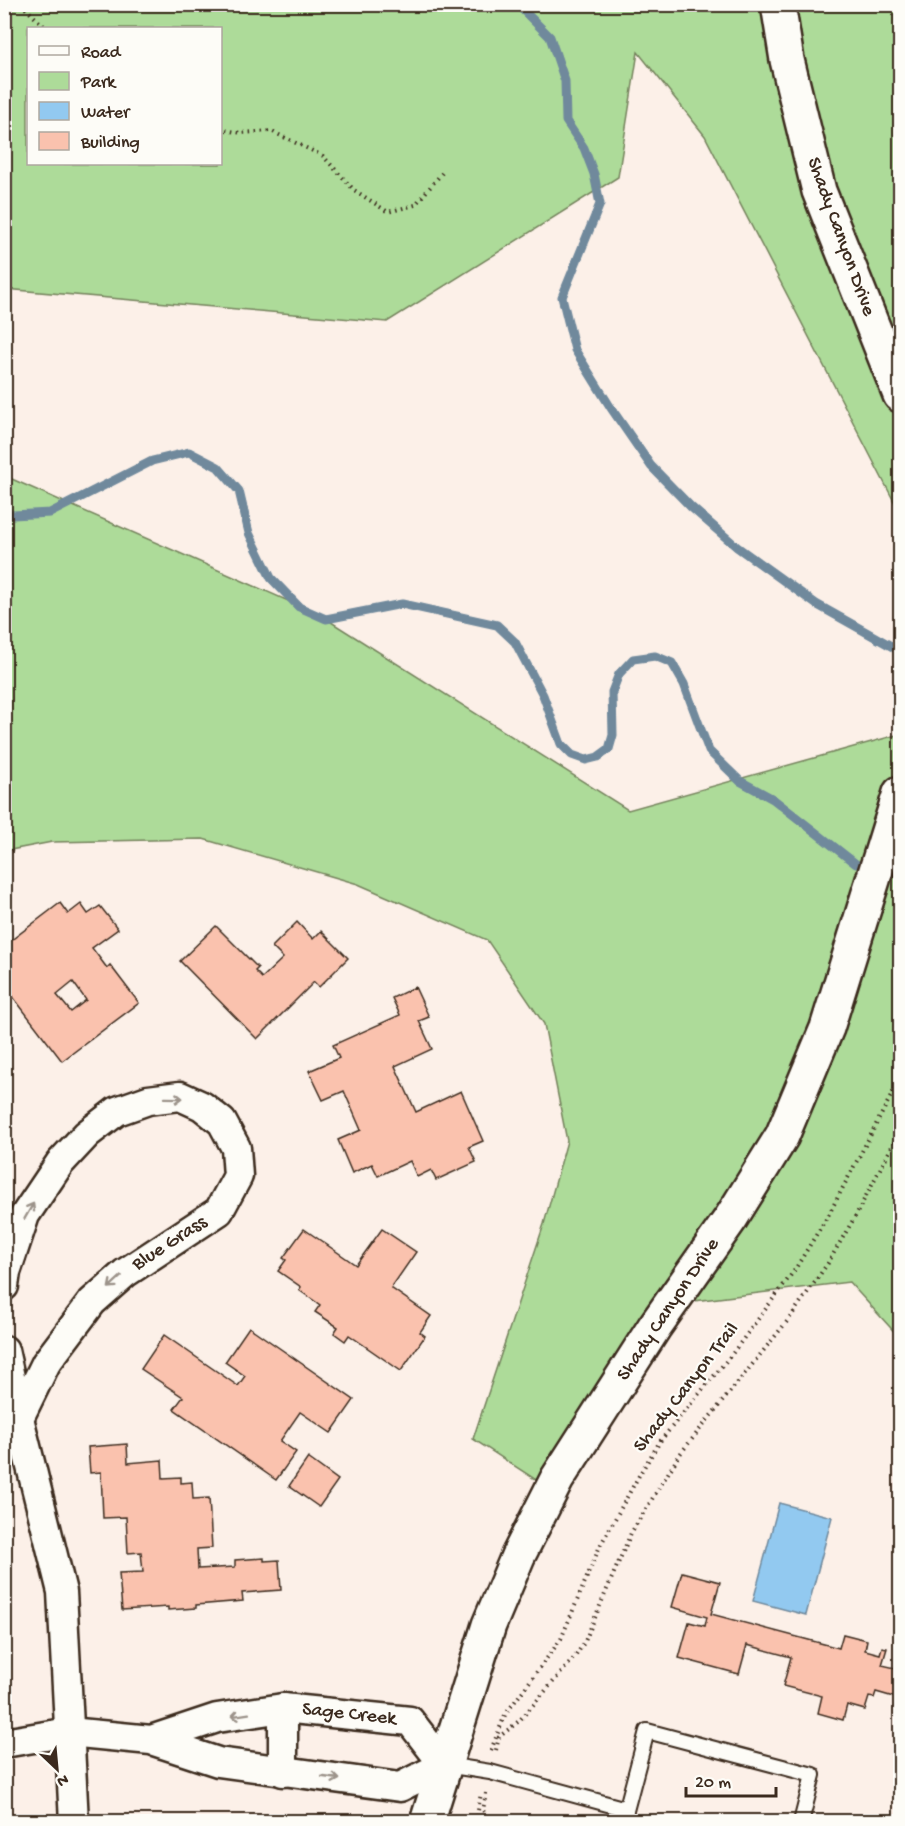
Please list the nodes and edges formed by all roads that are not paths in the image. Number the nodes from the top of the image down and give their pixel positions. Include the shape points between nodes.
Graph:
1 (778, 4) edge
2 (900, 395) edge
3 (900, 793) edge
4 (4, 1286) edge
5 (4, 1350) edge
6 (19, 1418) junction
7 (283, 1708) junction
8 (69, 1732) junction
9 (151, 1740) junction
10 (4, 1743) edge
11 (444, 1765) junction
12 (283, 1772) junction
13 (625, 1815) edge
14 (74, 1821) edge
15 (427, 1821) edge
16 (801, 1821) edge

1 - 2 street, Shady Canyon Drive via 787,60 819,191
3 - 11 street, Shady Canyon Drive via 827,1028 782,1136 557,1479 489,1625
4 -> 6 street, Blue Grass via 25,1215 60,1163 87,1134 117,1111 148,1100 180,1096 202,1106 222,1122 236,1148 238,1176 219,1211 125,1273 92,1302 46,1363
5 - 6 street
6 - 8 street via 63,1592
7 -> 9 street, Sage Creek via 217,1718
7 - 11 street, Sage Creek via 410,1721
7 - 12 street, Sage Creek
8 - 9 street, Sage Creek
8 - 10 street, Sage Creek
8 - 14 street
9 - 12 street, Sage Creek via 218,1762
12 -> 11 street, Sage Creek via 400,1787
11 - 13 lane via 488,1771
11 - 15 street, Shady Canyon Drive
13 - 16 lane via 647,1731 813,1775

